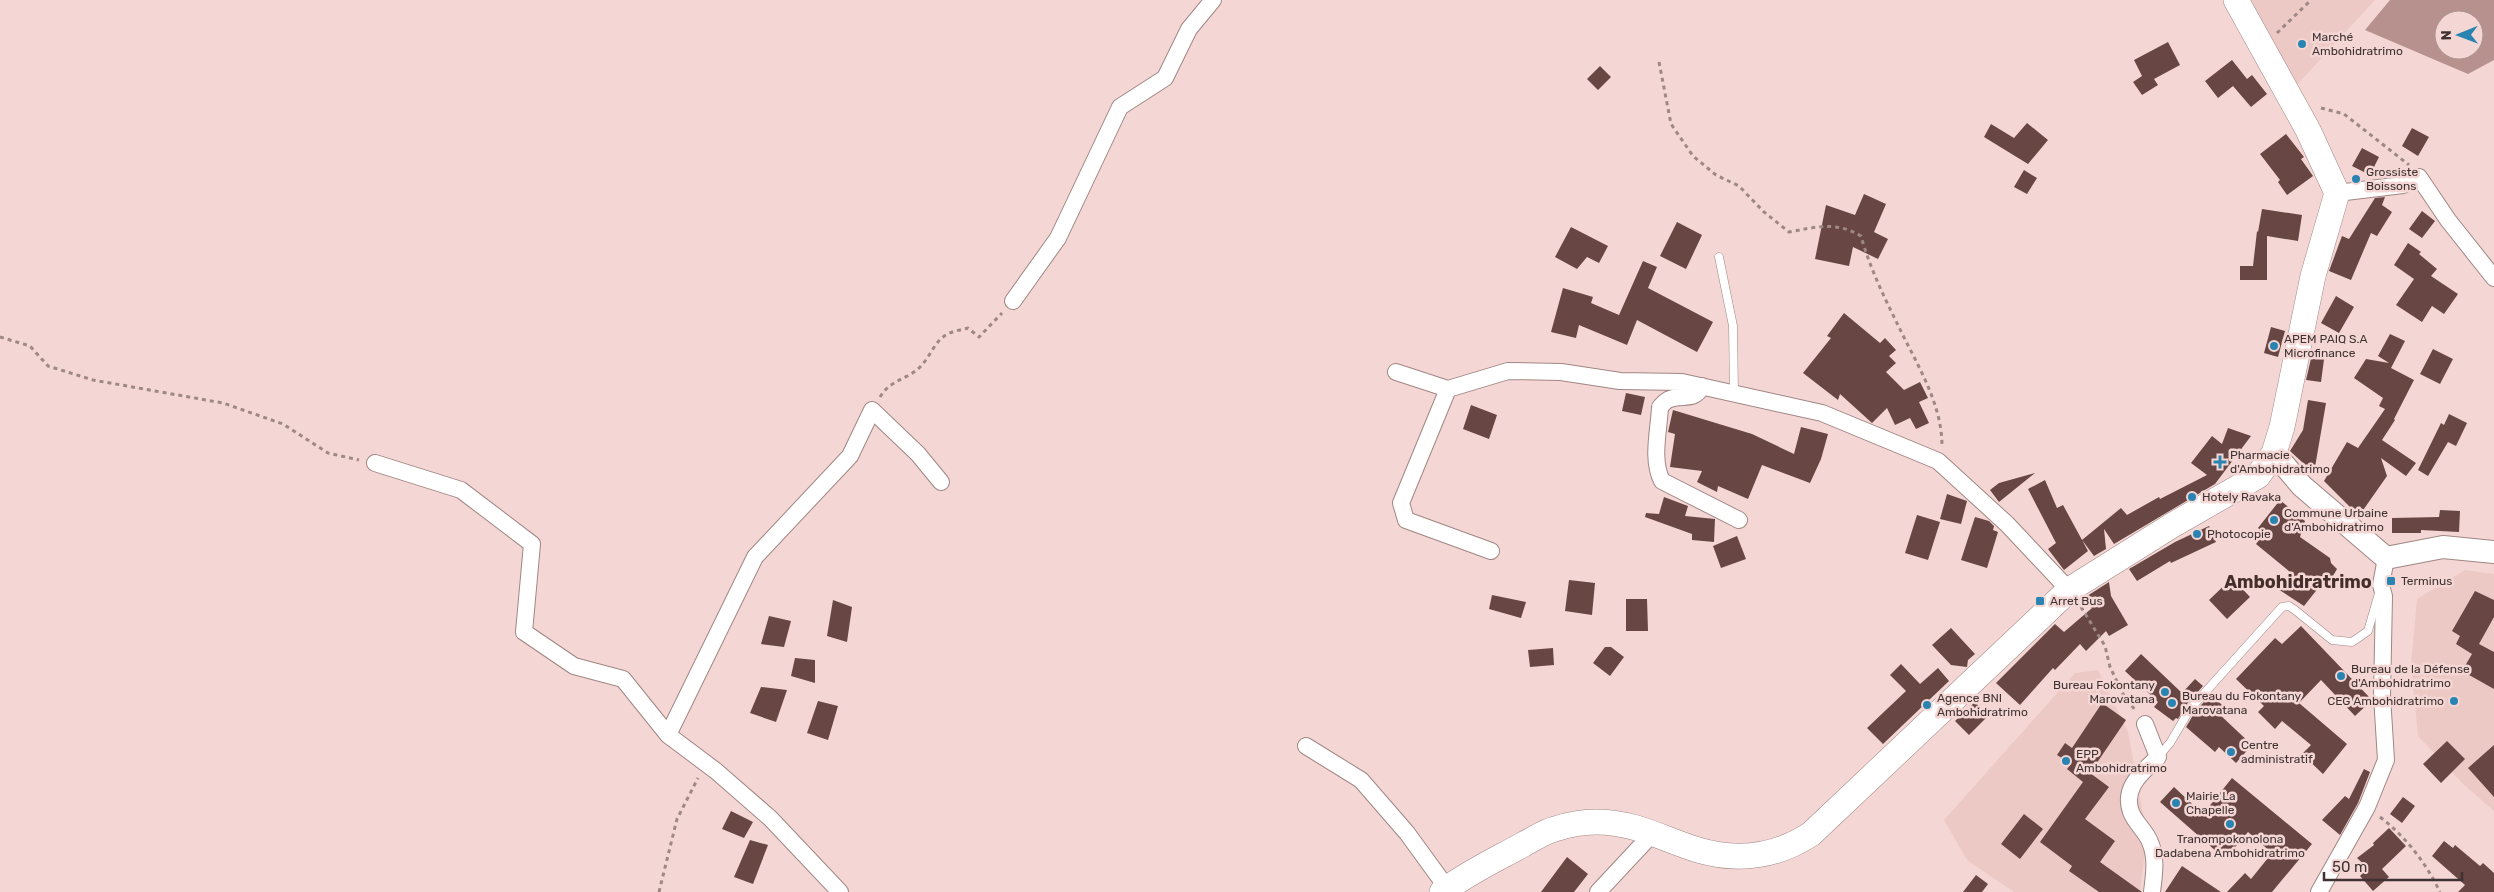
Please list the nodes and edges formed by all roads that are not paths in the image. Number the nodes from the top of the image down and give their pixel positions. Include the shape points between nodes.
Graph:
1 (1214, 0) edge
2 (2236, 0) edge
3 (2337, 192) junction
4 (1719, 257) dead end
5 (2494, 278) edge
6 (1013, 301) dead end
7 (1396, 372) dead end
8 (1702, 386) junction
9 (1448, 389) junction
10 (1734, 393) junction
11 (2274, 454) junction
12 (375, 463) road end
13 (2258, 476) junction
14 (940, 482) dead end
15 (2302, 486) junction
16 (1739, 520) dead end
17 (1491, 551) dead end
18 (2494, 552) edge
19 (2386, 558) junction
20 (2381, 585) junction
21 (2069, 590) junction
22 (2145, 724) road end
23 (668, 735) junction
24 (1306, 746) dead end
25 (2158, 757) junction
26 (1654, 832) junction
27 (1445, 890) edge
28 (840, 892) edge
29 (1598, 892) edge
30 (2152, 892) edge
31 (2319, 892) edge

1 - 6 street via 1189,29 1165,78 1120,107 1058,238
2 - 3 main road via 2292,100
3 - 5 street via 2402,185 2420,176 2448,220
3 - 11 main road via 2313,276
4 - 10 lane via 1733,326
7 - 9 street
8 - 9 street via 1682,382 1620,381 1561,372 1508,371
8 - 10 street
8 - 16 street via 1693,397 1669,399 1660,406 1658,473 1662,481
9 - 17 street via 1401,503 1406,520
10 - 21 street via 1822,413 1938,461 2007,524
11 - 13 main road
11 - 15 street
12 - 23 street via 461,490 532,544 524,632 574,666 623,679
13 - 15 street
13 - 21 main road
14 - 23 street via 918,454 872,410 850,456 756,557
15 - 19 street
18 - 19 street via 2443,547
19 - 20 street
20 - 25 lane via 2368,631 2352,642 2332,640 2289,606 2282,607 2190,709
20 - 31 street via 2384,596 2382,696 2386,760 2367,807
21 - 26 main road via 1811,834 1791,846 1752,855 1721,855 1697,850
22 - 25 street
23 - 28 street via 770,818
24 - 27 street via 1361,780 1407,833
25 - 30 street via 2135,779 2129,795 2131,812 2150,841 2155,864
26 - 27 main road via 1625,823 1594,822 1553,829
26 - 29 street

